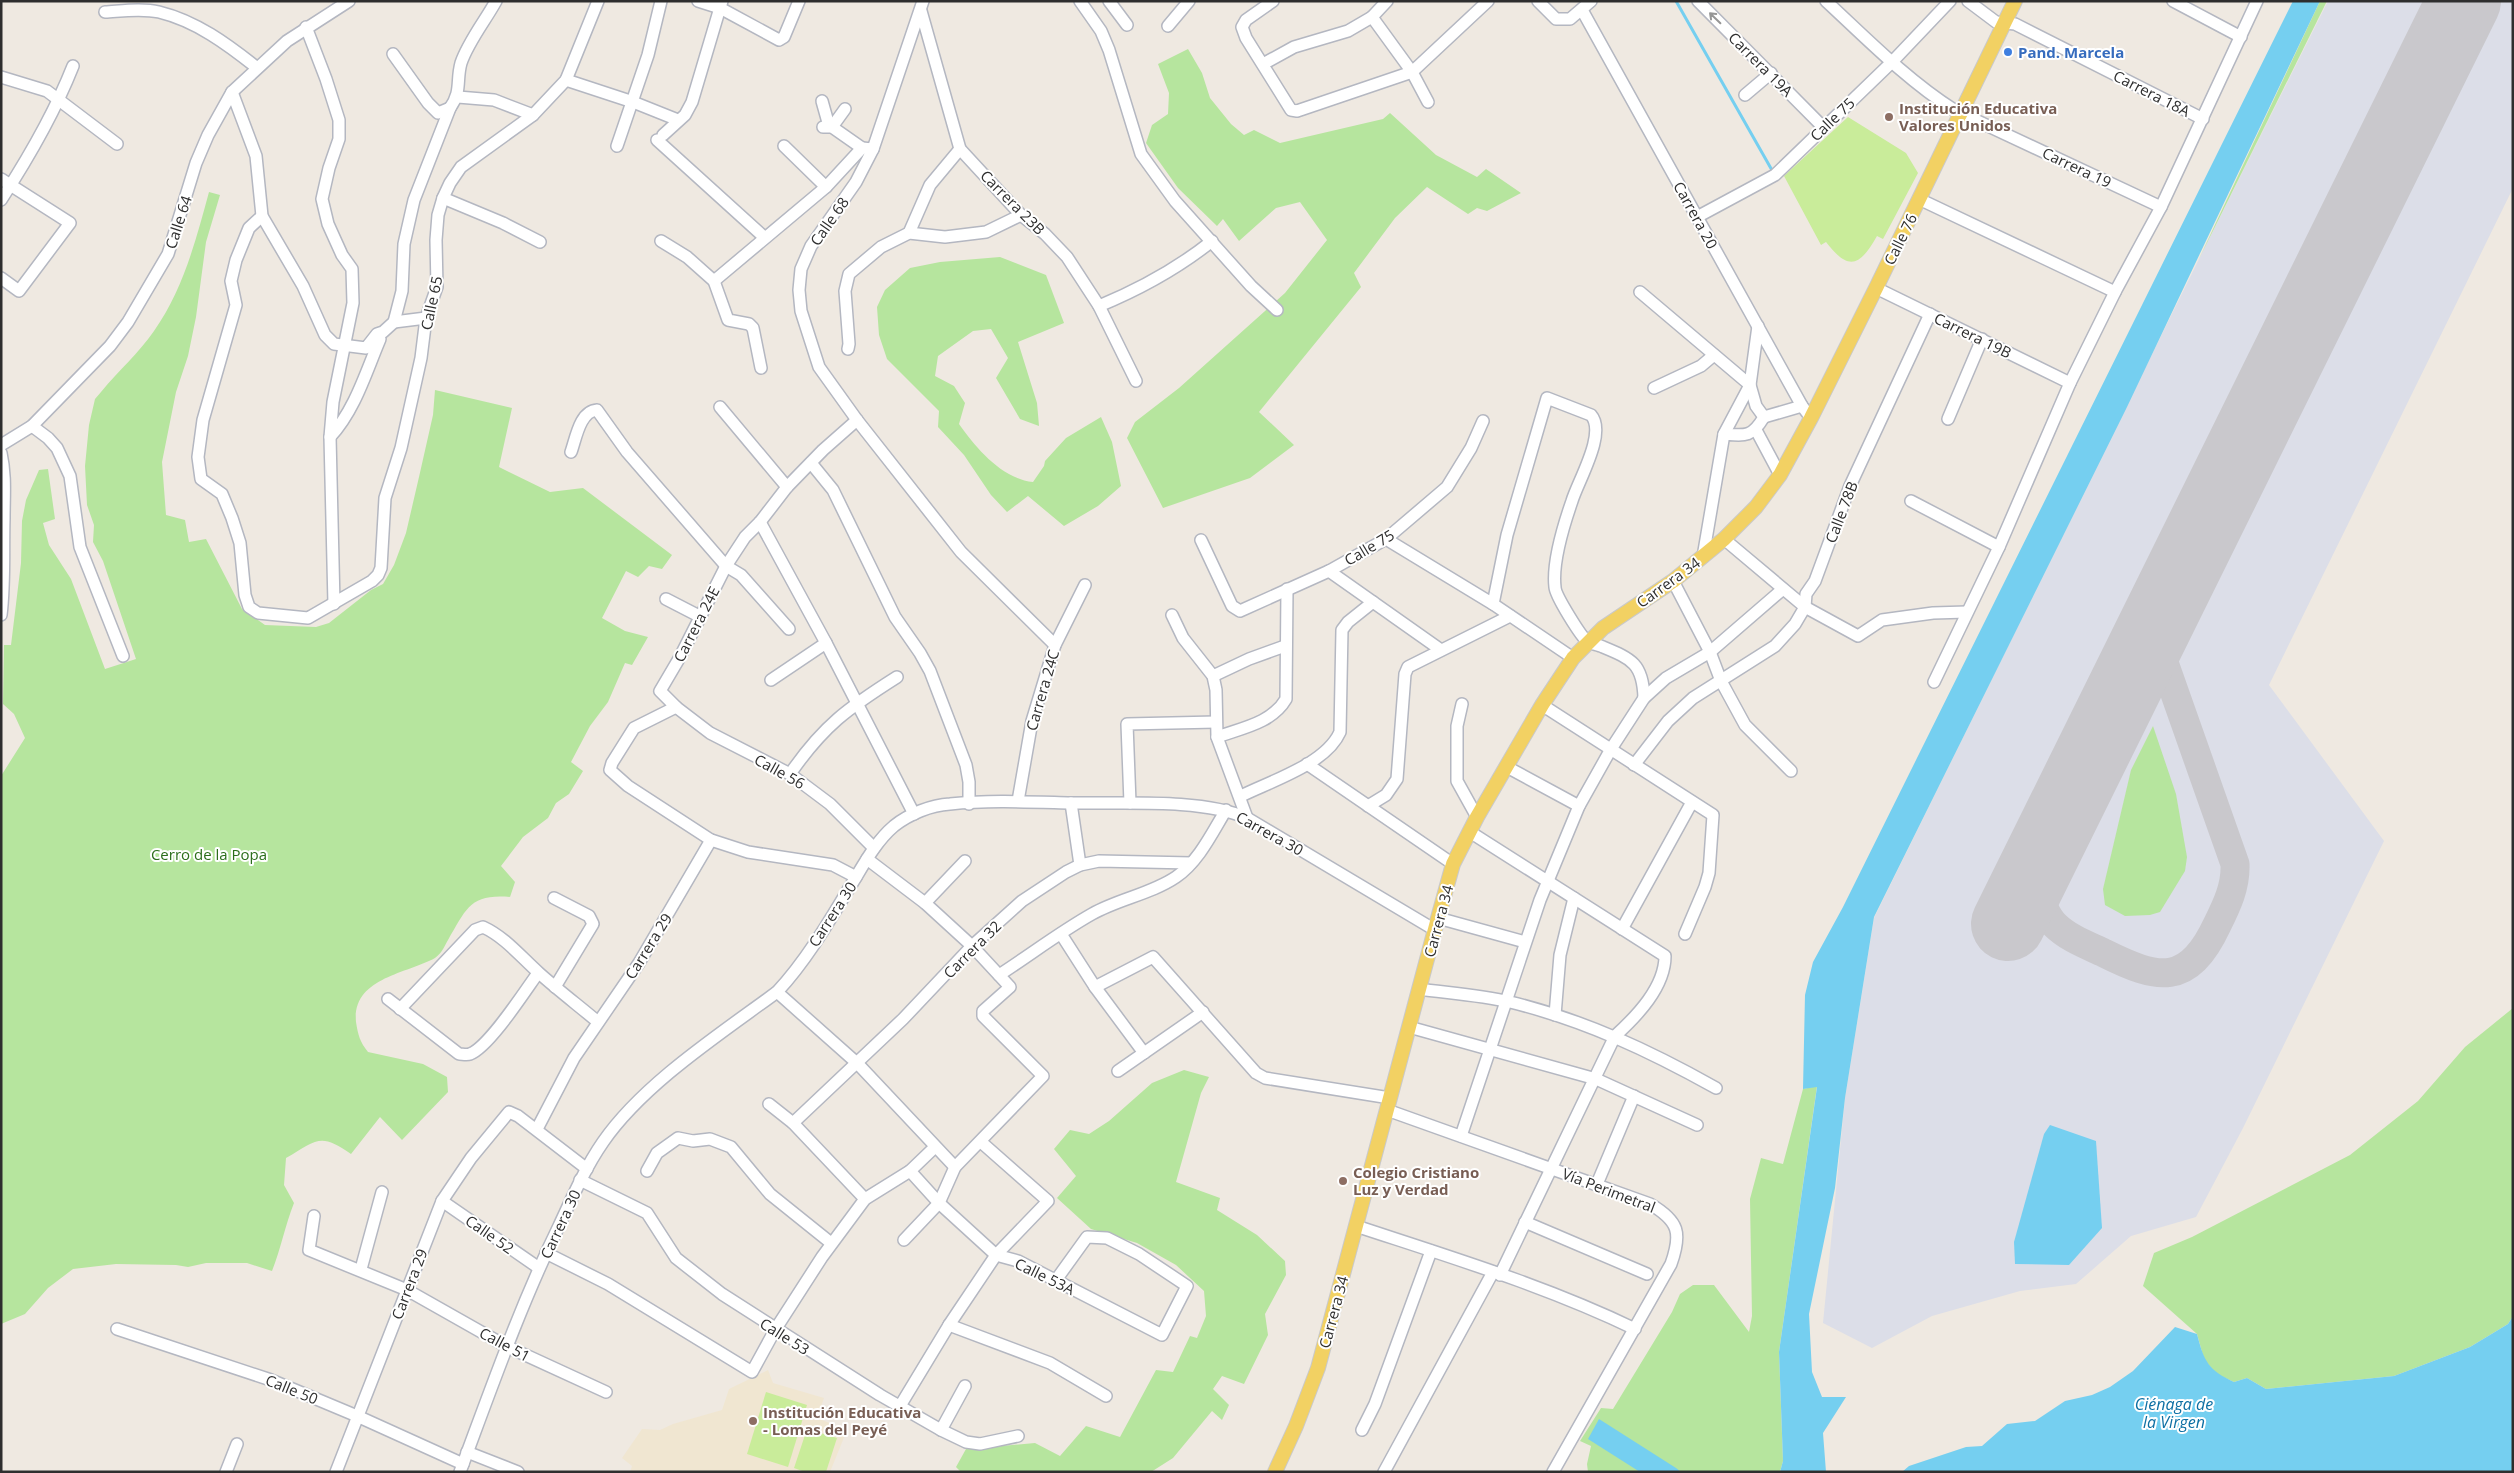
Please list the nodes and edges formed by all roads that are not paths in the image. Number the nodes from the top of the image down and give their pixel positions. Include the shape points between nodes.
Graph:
1 (349, 1) edge
2 (496, 1) edge
3 (598, 1) edge
4 (661, 1) edge
5 (698, 1) edge
6 (799, 1) edge
7 (1080, 1) edge
8 (1109, 1) edge
9 (1189, 1) edge
10 (1273, 1) edge
11 (1488, 1) edge
12 (1538, 1) edge
13 (1590, 1) edge
14 (1698, 1) edge
15 (1826, 1) edge
16 (1950, 1) edge
17 (1968, 1) edge
18 (2015, 1) edge
19 (2173, 1) edge
20 (2252, 4) edge
21 (721, 5) edge
22 (922, 5) edge
23 (1377, 7) edge
24 (1582, 10) junction
25 (105, 12) dead end
26 (2004, 23) junction
27 (1127, 25) dead end
28 (1168, 26) dead end
29 (306, 27) junction
30 (2241, 36) junction
31 (393, 54) dead end
32 (1892, 62) junction
33 (1263, 64) junction
34 (73, 66) dead end
35 (256, 67) junction
36 (1412, 72) junction
37 (1771, 73) junction
38 (1, 77) edge
39 (566, 80) junction
40 (232, 92) junction
41 (1745, 95) dead end
42 (458, 97) junction
43 (60, 101) junction
44 (822, 101) dead end
45 (633, 102) junction
46 (1428, 102) dead end
47 (450, 108) junction
48 (845, 109) dead end
49 (1961, 112) junction
50 (533, 115) junction
51 (2203, 119) junction
52 (678, 120) junction
53 (828, 127) junction
54 (1823, 127) junction
55 (117, 144) dead end
56 (617, 146) dead end
57 (784, 146) dead end
58 (867, 149) junction
59 (960, 149) junction
60 (6, 182) edge
61 (826, 187) junction
62 (443, 198) junction
63 (1920, 199) junction
64 (1, 200) edge
65 (2161, 207) junction
66 (1021, 215) junction
67 (262, 216) junction
68 (1698, 217) junction
69 (909, 233) junction
70 (764, 237) junction
71 (661, 241) dead end
72 (1212, 241) junction
73 (540, 242) dead end
74 (1, 278) edge
75 (714, 281) junction
76 (1876, 288) junction
77 (1640, 292) dead end
78 (2115, 292) junction
79 (1099, 306) junction
80 (1277, 310) dead end
81 (1930, 314) junction
82 (426, 318) junction
83 (394, 322) junction
84 (1758, 326) junction
85 (383, 332) junction
86 (1982, 339) junction
87 (345, 345) junction
88 (848, 349) dead end
89 (1714, 355) junction
90 (761, 368) dead end
91 (1136, 382) dead end
92 (2070, 383) junction
93 (1750, 384) junction
94 (1654, 388) dead end
95 (1802, 406) junction
96 (720, 407) dead end
97 (1764, 417) junction
98 (1811, 418) junction
99 (1948, 419) dead end
100 (857, 420) junction
101 (1483, 421) dead end
102 (32, 426) junction
103 (1756, 430) junction
104 (1724, 434) junction
105 (330, 437) junction
106 (1, 445) edge
107 (571, 452) dead end
108 (1, 453) edge
109 (811, 463) junction
110 (1780, 475) junction
111 (787, 487) junction
112 (1911, 501) dead end
113 (760, 522) junction
114 (1386, 539) junction
115 (1724, 539) junction
116 (1201, 540) dead end
117 (1998, 547) junction
118 (1702, 557) junction
119 (726, 566) junction
120 (1329, 571) junction
121 (1673, 581) junction
122 (1085, 585) dead end
123 (1287, 589) junction
124 (1783, 590) junction
125 (666, 599) dead end
126 (1372, 602) junction
127 (334, 604) junction
128 (1493, 604) junction
129 (1805, 607) junction
130 (1967, 612) junction
131 (1, 615) edge
132 (1172, 615) dead end
133 (699, 616) junction
134 (1510, 616) junction
135 (789, 629) dead end
136 (1588, 641) junction
137 (826, 643) junction
138 (1055, 645) junction
139 (1285, 646) junction
140 (1441, 650) junction
141 (1710, 652) junction
142 (123, 656) dead end
143 (1573, 658) junction
144 (1213, 676) junction
145 (897, 677) dead end
146 (771, 680) dead end
147 (1721, 681) junction
148 (1934, 682) dead end
149 (1644, 698) junction
150 (857, 702) junction
151 (1462, 704) dead end
152 (1542, 705) junction
153 (676, 707) junction
154 (1216, 722) junction
155 (1217, 737) junction
156 (1611, 749) junction
157 (1307, 764) junction
158 (1634, 765) junction
159 (1507, 767) junction
160 (1791, 771) dead end
161 (790, 774) junction
162 (1240, 796) junction
163 (1018, 801) junction
164 (1692, 802) junction
165 (1071, 803) junction
166 (1130, 803) junction
167 (969, 804) junction
168 (1368, 806) junction
169 (1579, 806) junction
170 (1226, 810) junction
171 (914, 814) junction
172 (1477, 817) junction
173 (1247, 818) junction
174 (1470, 832) junction
175 (711, 840) junction
176 (874, 848) junction
177 (867, 860) junction
178 (965, 861) dead end
179 (1191, 863) junction
180 (1454, 864) junction
181 (1080, 865) junction
182 (856, 877) junction
183 (1547, 881) junction
184 (554, 898) dead end
185 (1574, 898) junction
186 (925, 903) junction
187 (1436, 924) junction
188 (1622, 929) junction
189 (1060, 934) junction
190 (1685, 934) dead end
191 (1525, 942) junction
192 (972, 946) junction
193 (538, 973) junction
194 (999, 975) junction
195 (555, 987) junction
196 (1095, 987) junction
197 (1419, 989) junction
198 (777, 992) junction
199 (388, 999) dead end
200 (1508, 1002) junction
201 (400, 1009) junction
202 (1203, 1012) junction
203 (1555, 1015) junction
204 (598, 1022) junction
205 (1409, 1027) junction
206 (1615, 1036) junction
207 (1491, 1050) junction
208 (1144, 1053) junction
209 (858, 1064) junction
210 (1118, 1071) dead end
211 (1596, 1079) junction
212 (1716, 1088) dead end
213 (1634, 1096) junction
214 (769, 1104) dead end
215 (1388, 1104) junction
216 (793, 1123) junction
217 (1697, 1125) dead end
218 (537, 1129) junction
219 (1461, 1136) junction
220 (981, 1142) junction
221 (935, 1147) junction
222 (955, 1166) junction
223 (1552, 1168) junction
224 (587, 1169) junction
225 (647, 1171) dead end
226 (910, 1171) junction
227 (580, 1180) junction
228 (1597, 1184) junction
229 (382, 1192) dead end
230 (865, 1199) junction
231 (442, 1201) junction
232 (939, 1203) junction
233 (314, 1216) dead end
234 (1525, 1222) junction
235 (1356, 1226) junction
236 (904, 1240) dead end
237 (831, 1243) junction
238 (1431, 1251) junction
239 (546, 1253) junction
240 (996, 1255) junction
241 (539, 1268) junction
242 (361, 1269) junction
243 (1497, 1273) junction
244 (1647, 1274) dead end
245 (1056, 1280) junction
246 (408, 1290) junction
247 (949, 1325) junction
248 (116, 1329) dead end
249 (1635, 1329) junction
250 (776, 1330) junction
251 (506, 1346) junction
252 (965, 1386) dead end
253 (606, 1392) dead end
254 (1106, 1396) dead end
255 (900, 1406) junction
256 (356, 1416) junction
257 (940, 1430) junction
258 (1362, 1430) dead end
259 (1018, 1436) dead end
260 (237, 1444) dead end
261 (467, 1452) junction
262 (461, 1468) edge
263 (226, 1472) edge
264 (336, 1472) edge
265 (518, 1472) edge
266 (1275, 1472) edge
267 (1384, 1472) edge
268 (1553, 1472) edge

1 - 29 street, Calle 64
2 - 42 street via 461,64
3 - 39 street
4 - 45 street
5 - 21 street
6 - 21 street via 784,37 779,40
7 - 72 street via 1101,31 1109,50 1140,154 1175,201
8 - 27 street
9 - 28 street
10 - 33 street via 1246,20 1242,27
11 - 36 street
12 - 24 street via 1556,18 1570,20
13 - 24 street
37 -> 14 street, Carrera 19A
15 - 32 street, Carrera 19
16 - 32 street, Calle 75
17 - 26 street, Carrera 18A via 1996,22
18 - 26 main road, Calle 76
19 - 30 street
20 - 30 street
21 - 52 street via 692,102
22 - 58 street, Calle 68
22 - 59 street, Carrera 23B
23 - 33 street via 1348,31 1294,47
23 - 36 street
24 - 68 street, Carrera 20
25 - 35 street via 158,12 176,18 223,41
26 - 49 main road, Calle 76
26 - 51 street, Carrera 18A via 2015,24
29 - 35 street, Calle 64
29 - 87 street via 339,120 339,139 322,199 328,224 352,269 352,303
30 - 51 street
31 - 47 street via 438,113
32 - 49 street, Carrera 19 via 1931,95
32 - 54 street, Calle 75
33 - 36 street via 1291,110 1297,111
34 - 43 street
35 - 40 street, Calle 64
36 - 46 street
37 - 41 street
37 - 54 street, Carrera 19A
38 - 43 street via 48,91
39 - 45 street
39 - 50 street, Calle 65
40 - 67 street via 256,156
40 - 102 street, Calle 64 via 196,163 168,254 142,300 110,346
42 - 47 street
42 - 50 street via 494,100
43 - 55 street
43 - 60 street
44 - 53 street
45 - 52 street
45 - 56 street
47 - 83 street via 414,200 404,244 402,291
48 - 53 street
49 - 63 main road, Calle 76
49 - 65 street, Carrera 19
50 - 62 street, Calle 65 via 461,168
51 - 65 street
52 - 70 street via 660,138
53 - 58 street
54 - 68 street, Calle 75 via 1775,175
57 - 61 street
58 - 61 street, Calle 68
58 - 100 street, Calle 68 via 856,182 811,246 801,269 799,290 813,356
59 - 66 street, Carrera 23B
59 - 69 street via 930,184
60 - 64 street
60 - 74 street via 70,224 19,291
61 - 70 street, Calle 68
62 - 73 street
62 - 82 street, Calle 65 via 436,240 437,287
63 - 76 main road, Calle 76
63 - 78 street
65 - 78 street
66 - 69 street via 986,232 945,238
66 - 79 street, Carrera 23B via 1067,257
67 - 87 street via 304,286 325,335 334,344
67 - 127 street via 249,228 231,281 236,305 203,420 198,457 201,479 222,494 232,518 240,544 249,608 273,616 308,618
68 - 84 street, Carrera 20
69 - 88 street via 881,247 849,274 845,291
70 - 75 street, Calle 68
71 - 75 street via 687,257
72 - 79 street via 1184,263 1133,292
72 - 80 street
75 - 90 street via 728,320 750,324 753,328
76 - 81 street, Carrera 19B
76 - 98 main road, Calle 76
77 - 89 street
78 - 92 street
79 - 91 street, Carrera 23B
81 - 86 street, Carrera 19B
81 - 129 street, Calle 78B via 1850,486 1815,581 1806,594
82 - 83 street
82 - 127 street, Calle 65 via 421,358 401,448 385,498 381,568 372,581
83 - 85 street
84 - 93 street
84 - 95 street, Carrera 20
85 - 87 street via 376,334 366,348
85 - 105 street via 349,410
86 - 92 street, Carrera 19B
86 - 99 street
87 - 105 street via 333,402
89 - 93 street
89 - 94 street via 1701,366
92 - 117 street
93 - 97 street via 1756,406
93 - 104 street
95 - 97 street
95 - 98 street, Carrera 20
96 - 111 street
97 - 103 street
98 - 110 main road, Calle 76
100 - 109 street, Carrera 24E
100 - 138 street, Calle 68 via 961,552
101 - 114 street, Calle 75 via 1447,488
102 - 106 street, Calle 64
102 - 142 street via 56,448 70,476 80,546
103 - 104 street via 1744,436
103 - 110 street
104 - 118 street
105 - 127 street
107 - 119 street via 585,415 597,410 626,452
108 - 131 street via 6,477 5,575
109 - 111 street, Carrera 24E
109 - 167 street via 833,490 895,617 930,671 966,765
110 - 115 main road, Carrera 34 via 1756,507
111 - 113 street, Carrera 24E
112 - 117 street
113 - 119 street, Carrera 24E via 745,537
113 - 137 street
114 - 120 street, Calle 75
114 - 128 street
115 - 118 main road, Carrera 34
115 - 124 street
116 - 123 street, Calle 75 via 1232,606 1240,610
117 - 130 street
118 - 121 main road, Carrera 34
119 - 133 street, Carrera 24E
119 - 135 street via 741,575
120 - 123 street, Calle 75
120 - 126 street
121 - 136 main road, Carrera 34
121 - 141 street
122 - 138 street, Carrera 24C
123 - 139 street
124 - 129 street
124 - 141 street
125 - 133 street
126 - 140 street
126 - 157 street via 1342,630 1340,732 1328,750
128 - 134 street
128 - 136 street via 1507,536 1547,398 1591,414 1594,419 1589,461 1572,498 1560,539 1554,588
129 - 130 street via 1858,636 1882,620
129 - 147 street, Calle 78B via 1775,646
130 - 148 street
132 - 144 street via 1182,638
133 - 153 street, Carrera 24E via 660,691
134 - 140 street
134 - 143 street
136 - 143 main road, Carrera 34
136 - 149 street via 1634,662 1643,683
137 - 146 street
137 - 150 street
138 - 163 street, Carrera 24C via 1032,721
139 - 144 street
139 - 155 street via 1286,699 1280,709 1272,716
140 - 168 street via 1408,667 1397,778 1386,795
141 - 147 street
141 - 149 street via 1666,678
143 - 152 main road, Carrera 34
144 - 154 street
145 - 150 street
147 - 158 street, Calle 78B via 1693,698 1674,715
147 - 160 street via 1745,725
149 - 156 street
150 - 161 street via 819,735
150 - 171 street
151 - 172 street via 1457,726 1456,781
152 - 156 street
152 - 159 main road, Carrera 34
153 - 161 street, Calle 56 via 719,738
153 - 175 street via 634,728 610,770 628,786
154 - 155 street
154 - 166 street via 1127,724
155 - 162 street
156 - 158 street
156 - 169 street
157 - 162 street
157 - 168 street
158 - 164 street
159 - 169 street
159 - 172 main road, Carrera 34
161 - 176 street, Calle 56 via 830,804
162 - 173 street
163 - 165 street, Carrera 30
163 - 167 street, Carrera 30
164 - 188 street
164 - 190 street via 1713,815 1713,820 1705,887
165 - 166 street, Carrera 30
165 - 181 street
166 - 170 street, Carrera 30
167 - 171 street, Carrera 30 via 930,807
168 - 180 street
169 - 183 street
170 - 173 street, Carrera 30
170 - 179 street
171 - 176 street, Carrera 30 via 896,824
172 - 174 main road, Carrera 34
173 - 187 street, Carrera 30
174 - 180 main road, Carrera 34
174 - 183 street
175 - 182 street via 748,852 838,867
175 - 204 street, Carrera 29 via 639,963
176 - 177 street, Carrera 30
177 - 182 street, Carrera 30
177 - 186 street
178 - 186 street
179 - 181 street, Carrera 32 via 1099,860
179 - 189 street via 1160,886 1092,913
180 - 187 main road, Carrera 34
181 - 192 street, Carrera 32 via 1022,901
182 - 198 street, Carrera 30 via 824,928
183 - 185 street
183 - 191 street
184 - 195 street via 588,916 593,924
185 - 188 street
185 - 203 street via 1560,956
186 - 192 street
187 - 191 street, Carrera 30
187 - 197 main road, Carrera 34
188 - 206 street via 1665,956 1665,969 1654,991
189 - 194 street
189 - 196 street
191 - 200 street
192 - 194 street
192 - 209 street, Carrera 32 via 904,1020
193 - 195 street
193 - 201 street via 515,949 483,927 475,930
193 - 201 street via 499,1025 478,1049 468,1055 459,1054
194 - 220 street via 1010,987 984,1011 983,1016 1043,1076
195 - 204 street
196 - 202 street, Vía Perimetral via 1153,957
196 - 208 street
197 - 200 street
197 - 205 main road, Carrera 34
198 - 209 street
198 - 224 street, Carrera 30 via 648,1092 603,1142
199 - 201 street
200 - 203 street
200 - 207 street
202 - 208 street
202 - 215 street, Vía Perimetral via 1249,1067 1265,1078
203 - 206 street
204 - 218 street, Carrera 29 via 574,1058
205 - 207 street
205 - 215 main road, Carrera 34
206 - 211 street
206 - 212 street
207 - 211 street
207 - 219 street
208 - 210 street
209 - 216 street, Carrera 32
209 - 221 street
211 - 213 street
211 - 223 street
213 - 217 street
213 - 228 street
214 - 216 street
215 - 219 street, Vía Perimetral
215 - 235 main road, Carrera 34
216 - 230 street
218 - 224 street
218 - 231 street, Carrera 29 via 509,1112 471,1158
219 - 223 street, Vía Perimetral
220 - 222 street
220 - 240 street via 1048,1200
221 - 222 street
221 - 226 street
222 - 232 street
223 - 228 street, Vía Perimetral
223 - 234 street
224 - 227 street, Carrera 30
225 - 237 street via 657,1153 678,1138 693,1141 710,1139 731,1146 770,1194
226 - 230 street
226 - 232 street, Calle 53A
227 - 239 street, Carrera 30
227 - 250 street, Calle 53 via 647,1212 676,1258
228 - 249 street, Vía Perimetral via 1650,1204 1672,1221 1677,1233 1677,1247 1671,1264
229 - 242 street
230 - 237 street
231 - 241 street, Calle 52
231 - 246 street, Carrera 29
232 - 236 street
232 - 240 street, Calle 53A
233 - 242 street, Calle 51 via 309,1250
234 - 243 street
234 - 244 street
235 - 238 street
235 - 266 main road, Carrera 34 via 1318,1368
237 - 250 street
238 - 243 street
238 - 258 street via 1375,1404
239 - 241 street, Carrera 30
239 - 250 street via 608,1284 747,1371 756,1369
240 - 245 street, Calle 53A via 1018,1261
240 - 247 street
241 - 251 street, Carrera 30
242 - 246 street, Calle 51
243 - 249 street via 1582,1304
243 - 267 street
245 - 245 street, Calle 53A via 1162,1335 1187,1286 1139,1254 1107,1238 1087,1237
246 - 251 street, Calle 51
246 - 256 street, Carrera 29
247 - 254 street via 1050,1363
247 - 255 street
248 - 256 street, Calle 50 via 271,1380
249 - 268 street, Vía Perimetral
250 - 255 street, Calle 53
251 - 253 street, Calle 51
251 - 261 street, Carrera 30
252 - 257 street
255 - 257 street, Calle 53
256 - 262 street, Calle 50
256 - 264 street, Carrera 29
257 - 259 street, Calle 53 via 966,1442 980,1444
260 - 263 street
261 - 262 street, Carrera 30
261 - 265 street

